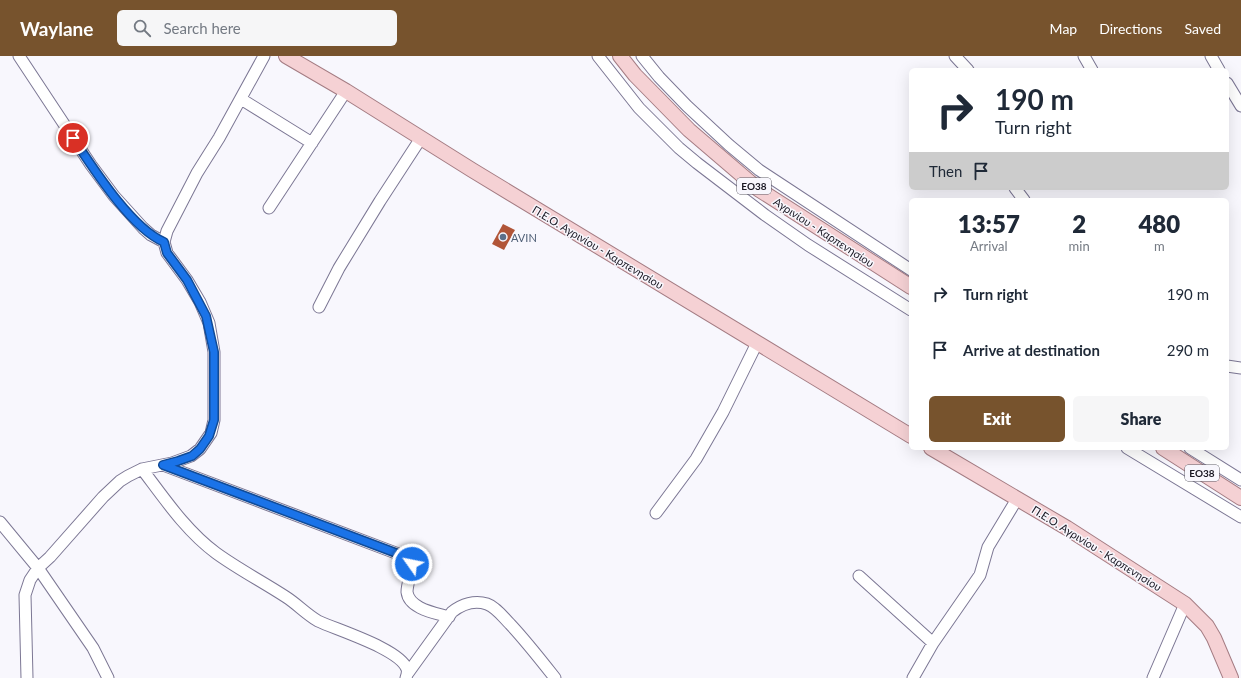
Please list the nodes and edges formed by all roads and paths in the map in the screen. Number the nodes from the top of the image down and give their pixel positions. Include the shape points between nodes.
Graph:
1 (20, 56) edge
2 (264, 56) edge
3 (286, 56) edge
4 (598, 56) edge
5 (620, 56) edge
6 (642, 56) edge
7 (955, 56) edge
8 (1084, 56) edge
9 (1211, 56) edge
10 (966, 68) edge
11 (1091, 68) edge
12 (1218, 68) edge
13 (1229, 86) edge
14 (346, 90) junction
15 (241, 99) junction
16 (1241, 106) edge
17 (421, 138) junction
18 (312, 142) junction
19 (269, 208) dead end
20 (164, 242) junction
21 (909, 269) edge
22 (909, 286) edge
23 (319, 307) dead end
24 (909, 309) edge
25 (757, 343) junction
26 (1229, 366) edge
27 (1241, 368) edge
28 (909, 435) edge
29 (935, 450) edge
30 (1130, 450) edge
31 (1166, 450) edge
32 (1193, 450) edge
33 (163, 465) junction
34 (142, 469) junction
35 (1241, 480) edge
36 (1241, 498) edge
37 (1017, 499) junction
38 (656, 513) dead end
39 (1241, 517) edge
40 (0, 522) edge
41 (38, 568) junction
42 (859, 576) dead end
43 (1185, 604) junction
44 (449, 616) junction
45 (933, 643) junction
46 (407, 675) edge
47 (27, 678) edge
48 (108, 678) edge
49 (555, 678) edge
50 (913, 678) edge
51 (1153, 678) edge
52 (1231, 678) edge

1 - 20 street via 114,196 143,228
2 - 15 street
3 - 14 main road, Π.Ε.Ο. Αγρινίου - Καρπενησίου
4 - 24 street via 639,108 679,148 795,236
5 - 22 main road, Αγρινίου - Καρπενησίου / ΕΟ38 via 689,130 758,189
6 - 21 street via 659,78 687,106 759,170
7 - 10 street
8 - 11 street
9 - 12 street
13 - 16 street
14 - 17 main road, Π.Ε.Ο. Αγρινίου - Καρπενησίου
14 - 18 street
15 - 18 street
15 - 20 street via 197,173 167,231
17 - 23 street via 339,268
17 - 25 main road, Π.Ε.Ο. Αγρινίου - Καρπενησίου
18 - 19 street
20 - 33 street via 167,253 187,280 206,316 214,352 214,390 213,424 206,441 192,456
25 - 28 main road, Π.Ε.Ο. Αγρινίου - Καρπενησίου
25 - 38 street via 723,412 696,459
26 - 27 street
29 - 37 main road, Π.Ε.Ο. Αγρινίου - Καρπενησίου
30 - 39 street
31 - 36 main road, ΕΟ38
32 - 35 street
33 - 34 street
33 - 44 street via 409,558 412,564 407,592 409,598 420,608
34 - 41 street via 128,476 103,497
34 - 46 street via 183,522 216,553 284,596 309,616 391,653 405,665
37 - 43 main road, Π.Ε.Ο. Αγρινίου - Καρπενησίου
37 - 45 street via 988,547 980,575
40 - 41 street
41 - 47 street via 25,594
41 - 48 street via 93,648
42 - 45 street
43 - 51 street
43 - 52 main road, Π.Ε.Ο. Αγρινίου - Καρπενησίου via 1207,626
44 - 46 street
44 - 49 street via 460,606 486,603 528,643
45 - 50 street

